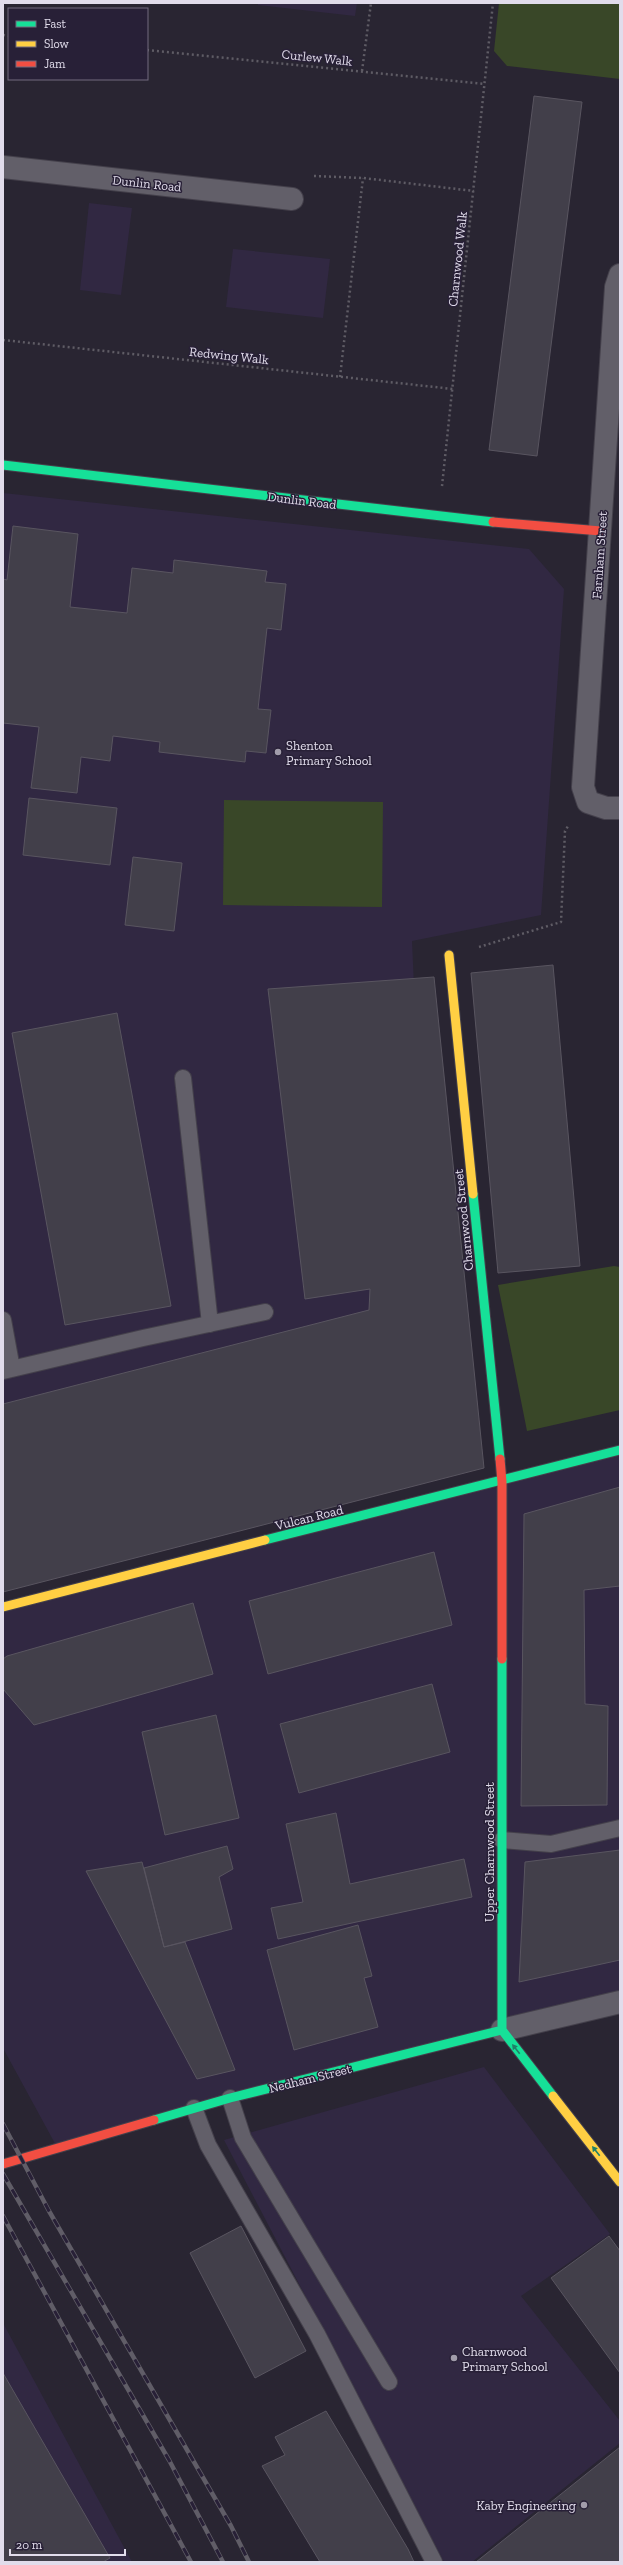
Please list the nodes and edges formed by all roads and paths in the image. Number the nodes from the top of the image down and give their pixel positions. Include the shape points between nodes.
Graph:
1 (371, 3) edge
2 (492, 3) edge
3 (148, 50) edge
4 (362, 71) junction
5 (485, 84) junction
6 (3, 167) edge
7 (363, 178) junction
8 (474, 192) junction
9 (292, 199) joint
10 (620, 275) edge
11 (3, 340) edge
12 (340, 377) junction
13 (453, 389) junction
14 (3, 465) edge
15 (439, 517) junction
16 (601, 531) junction
17 (588, 802) junction
18 (620, 808) edge
19 (449, 955) joint
20 (183, 1078) dead end
21 (265, 1312) dead end
22 (3, 1320) edge
23 (210, 1324) junction
24 (7, 1370) edge
25 (620, 1450) edge
26 (502, 1482) junction
27 (3, 1607) edge
28 (620, 1828) edge
29 (502, 1840) junction
30 (620, 2002) edge
31 (502, 2030) junction
32 (230, 2098) junction
33 (194, 2108) junction
34 (3, 2164) edge
35 (620, 2182) edge
36 (389, 2382) dead end
37 (434, 2562) edge

1 - 4 path
2 - 5 path, Charnwood Walk
3 - 4 path, Curlew Walk
4 - 5 path, Curlew Walk
5 - 8 path, Charnwood Walk
6 - 9 street, Dunlin Road
7 - 8 path
7 - 9 path via 315,176
7 - 12 path
8 - 13 path, Charnwood Walk
10 - 16 street, Farnham Street via 616,287 610,358
11 - 12 path, Redwing Walk
12 - 13 path, Redwing Walk
13 - 15 path, Charnwood Walk
14 - 15 street, Dunlin Road
15 - 16 street, Dunlin Road
16 - 17 street, Farnham Street via 583,787
17 - 18 street via 606,808
17 - 19 path via 565,831 561,922
19 - 26 street, Charnwood Street
20 - 23 lane
21 - 23 lane
22 - 24 lane
23 - 24 lane
25 - 26 street, Vulcan Road
26 - 27 street, Vulcan Road
26 - 29 street, Upper Charnwood Street
28 - 29 lane via 551,1844
29 - 31 street, Upper Charnwood Street
30 - 31 street, Nedham Street
31 - 32 street, Nedham Street
35 -> 31 street
32 - 33 street, Nedham Street
32 - 36 lane via 243,2138
33 - 34 street, Nedham Street
33 - 37 lane via 208,2145 317,2334

